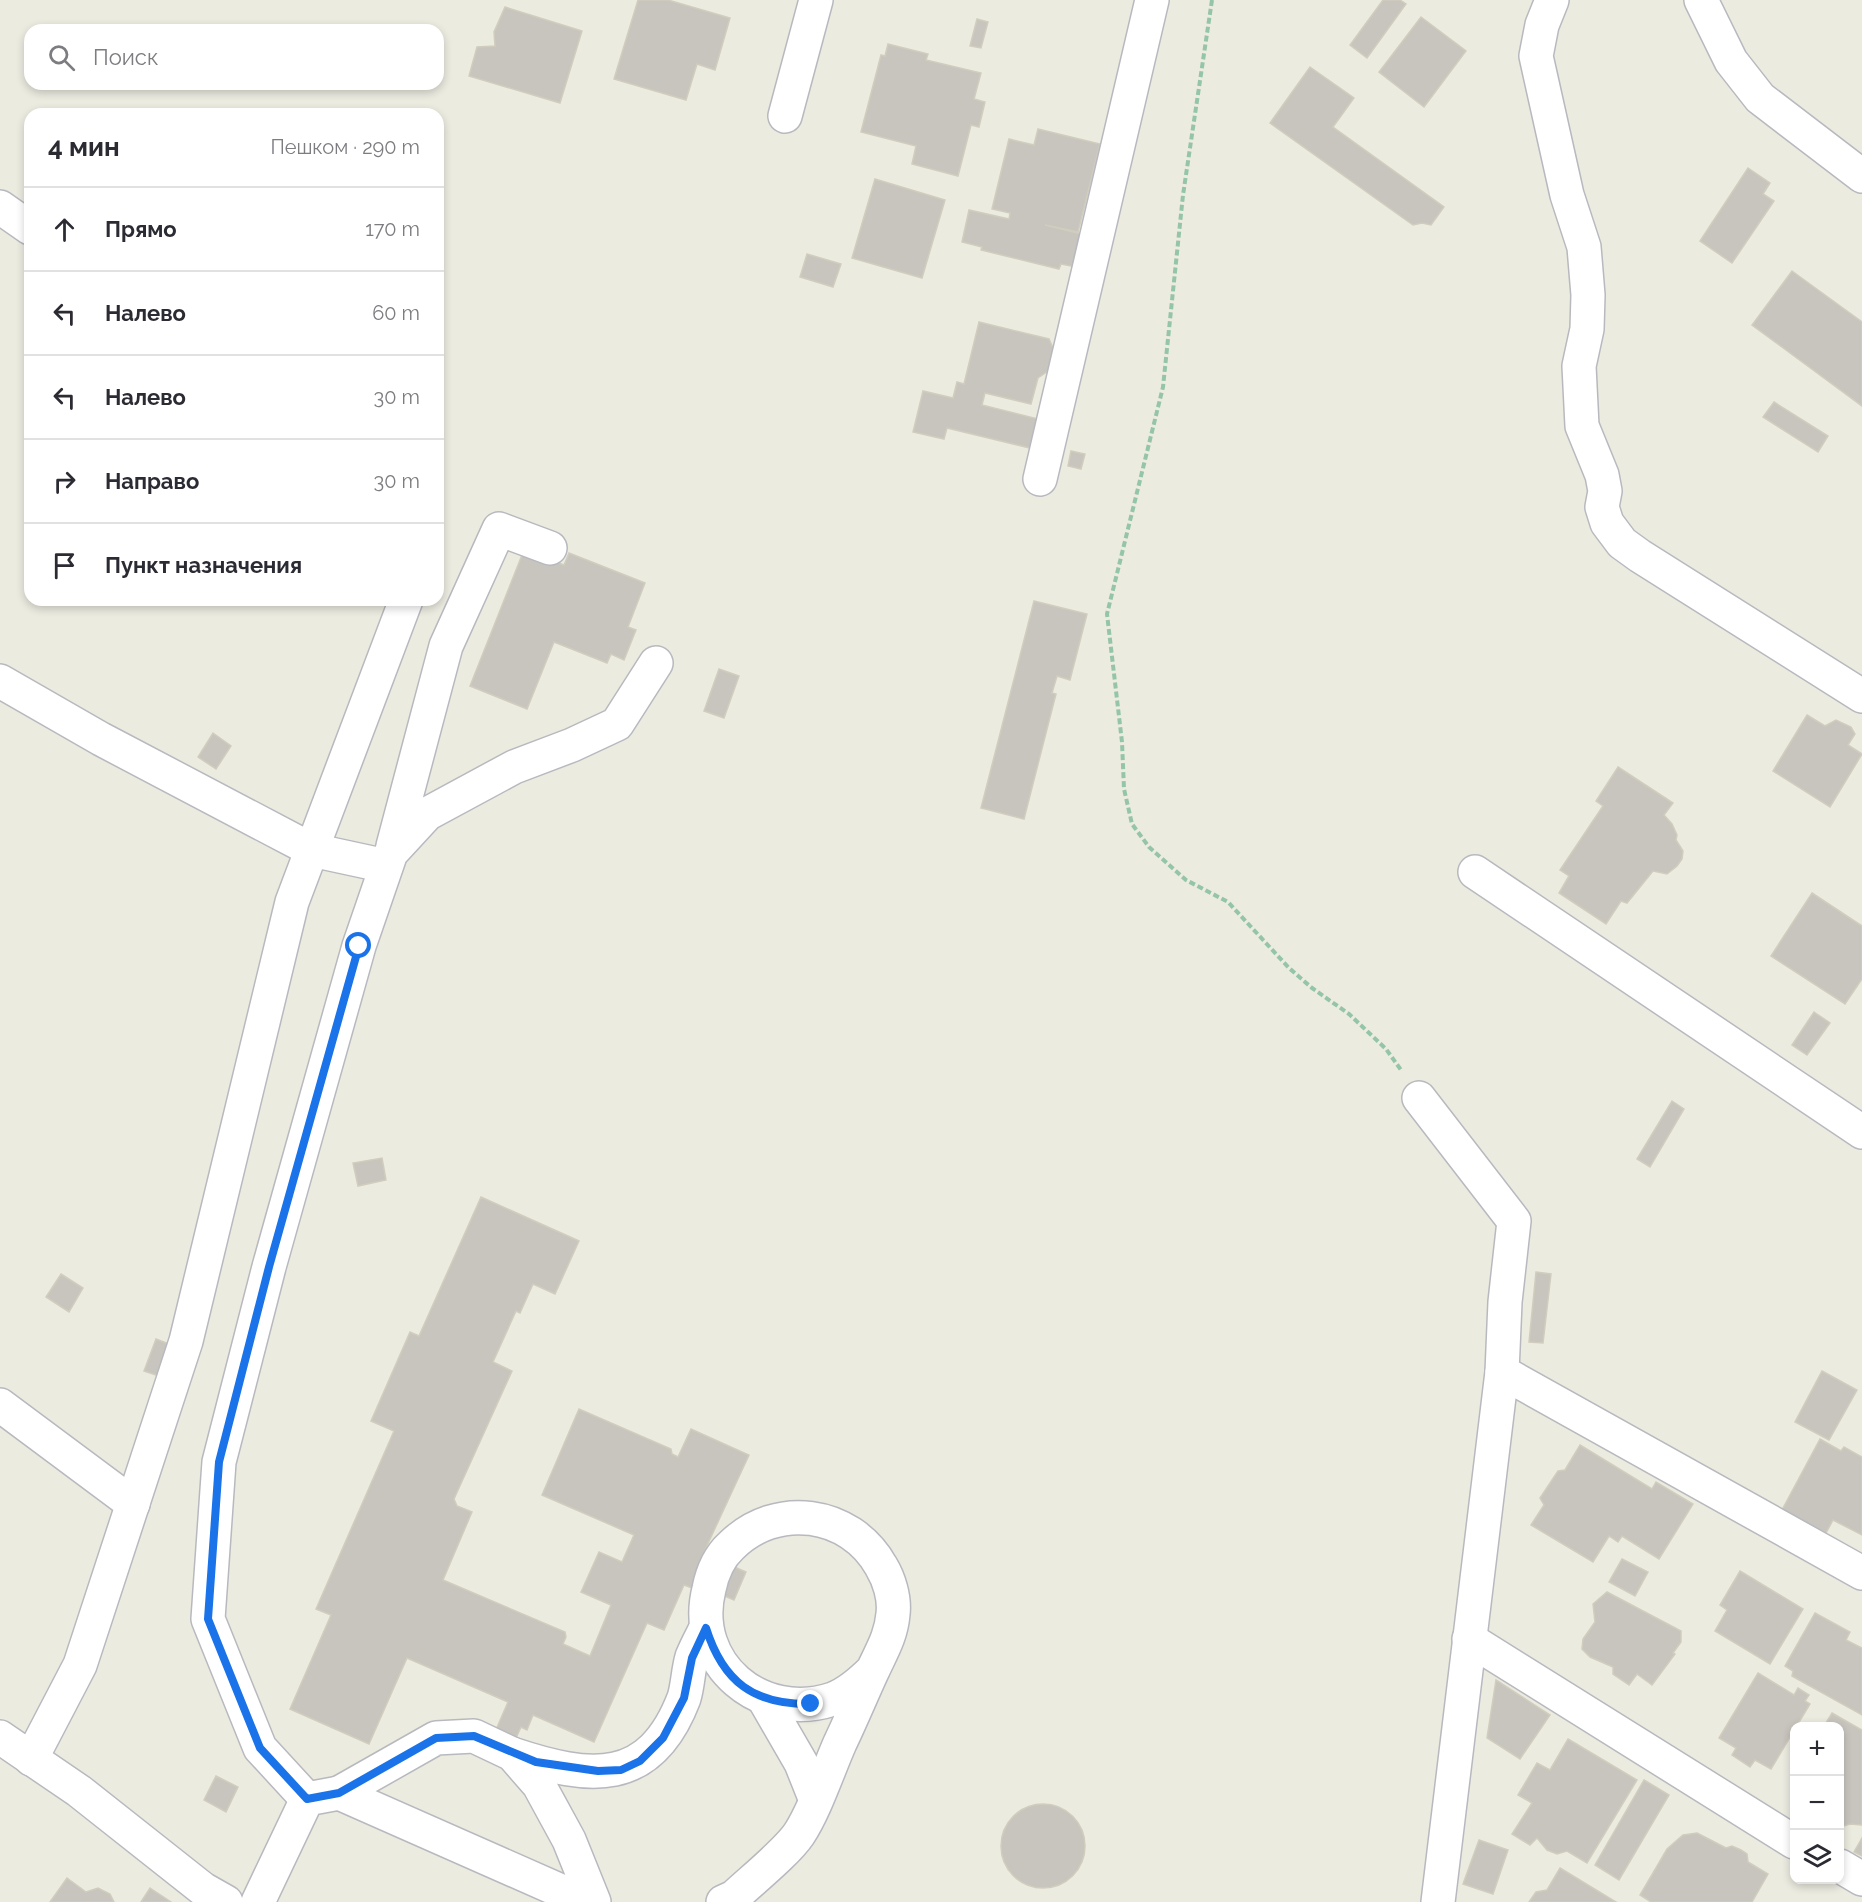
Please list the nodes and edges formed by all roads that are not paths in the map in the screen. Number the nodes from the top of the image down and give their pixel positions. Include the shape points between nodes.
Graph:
1 (816, 0) edge
2 (1152, 0) edge
3 (1552, 0) edge
4 (1701, 0) edge
5 (785, 116) dead end
6 (1862, 176) edge
7 (0, 207) edge
8 (24, 224) edge
9 (1040, 478) dead end
10 (550, 548) dead end
11 (404, 606) edge
12 (656, 663) dead end
13 (0, 681) edge
14 (1862, 696) edge
15 (312, 850) junction
16 (388, 860) junction
17 (1475, 872) dead end
18 (1419, 1098) road end
19 (1862, 1132) edge
20 (1502, 1372) junction
21 (0, 1405) edge
22 (133, 1504) junction
23 (1862, 1573) edge
24 (706, 1628) junction
25 (1469, 1639) junction
26 (873, 1670) junction
27 (764, 1699) junction
28 (0, 1737) edge
29 (512, 1755) junction
30 (31, 1759) junction
31 (339, 1793) junction
32 (815, 1798) junction
33 (307, 1799) junction
34 (1790, 1840) edge
35 (1844, 1869) edge
36 (1862, 1879) edge
37 (209, 1898) edge
38 (258, 1902) edge
39 (586, 1902) edge
40 (594, 1902) edge
41 (723, 1902) edge
42 (1438, 1902) edge

1 - 5 street
2 - 9 street
3 - 14 street via 1536,56 1567,195 1584,247 1588,296 1587,329 1579,366 1582,426 1602,475 1602,507 1607,523 1622,543 1640,556
4 - 6 street via 1731,61 1760,98
7 - 8 street
10 - 16 street via 499,529 446,646
11 - 15 street
12 - 16 street via 617,724 513,766 427,814
13 - 15 street
15 - 16 street
15 - 22 street via 292,902 186,1341
16 - 33 street via 359,946 272,1255 219,1462 208,1619 260,1748
17 - 19 street
18 - 20 street via 1514,1221
20 - 23 street
20 - 25 street
21 - 22 street
22 - 30 street via 80,1665
24 - 26 street via 705,1604 713,1573 730,1546 756,1526 786,1517 819,1518 849,1530 873,1551 888,1579 894,1611 888,1642
24 - 27 street via 713,1651 726,1671
24 - 29 street via 692,1658 684,1698 663,1738 640,1761 621,1770 598,1771
25 - 34 street
25 - 42 street
26 - 27 street via 855,1687 834,1698 803,1705
26 - 32 street
27 - 32 street via 801,1763
28 - 30 street
29 - 31 street via 474,1736 436,1738
29 - 40 street via 544,1794 569,1840
30 - 37 street via 79,1791
31 - 33 street
31 - 39 street
32 - 41 street via 798,1834 734,1897
33 - 38 street
35 - 36 street

